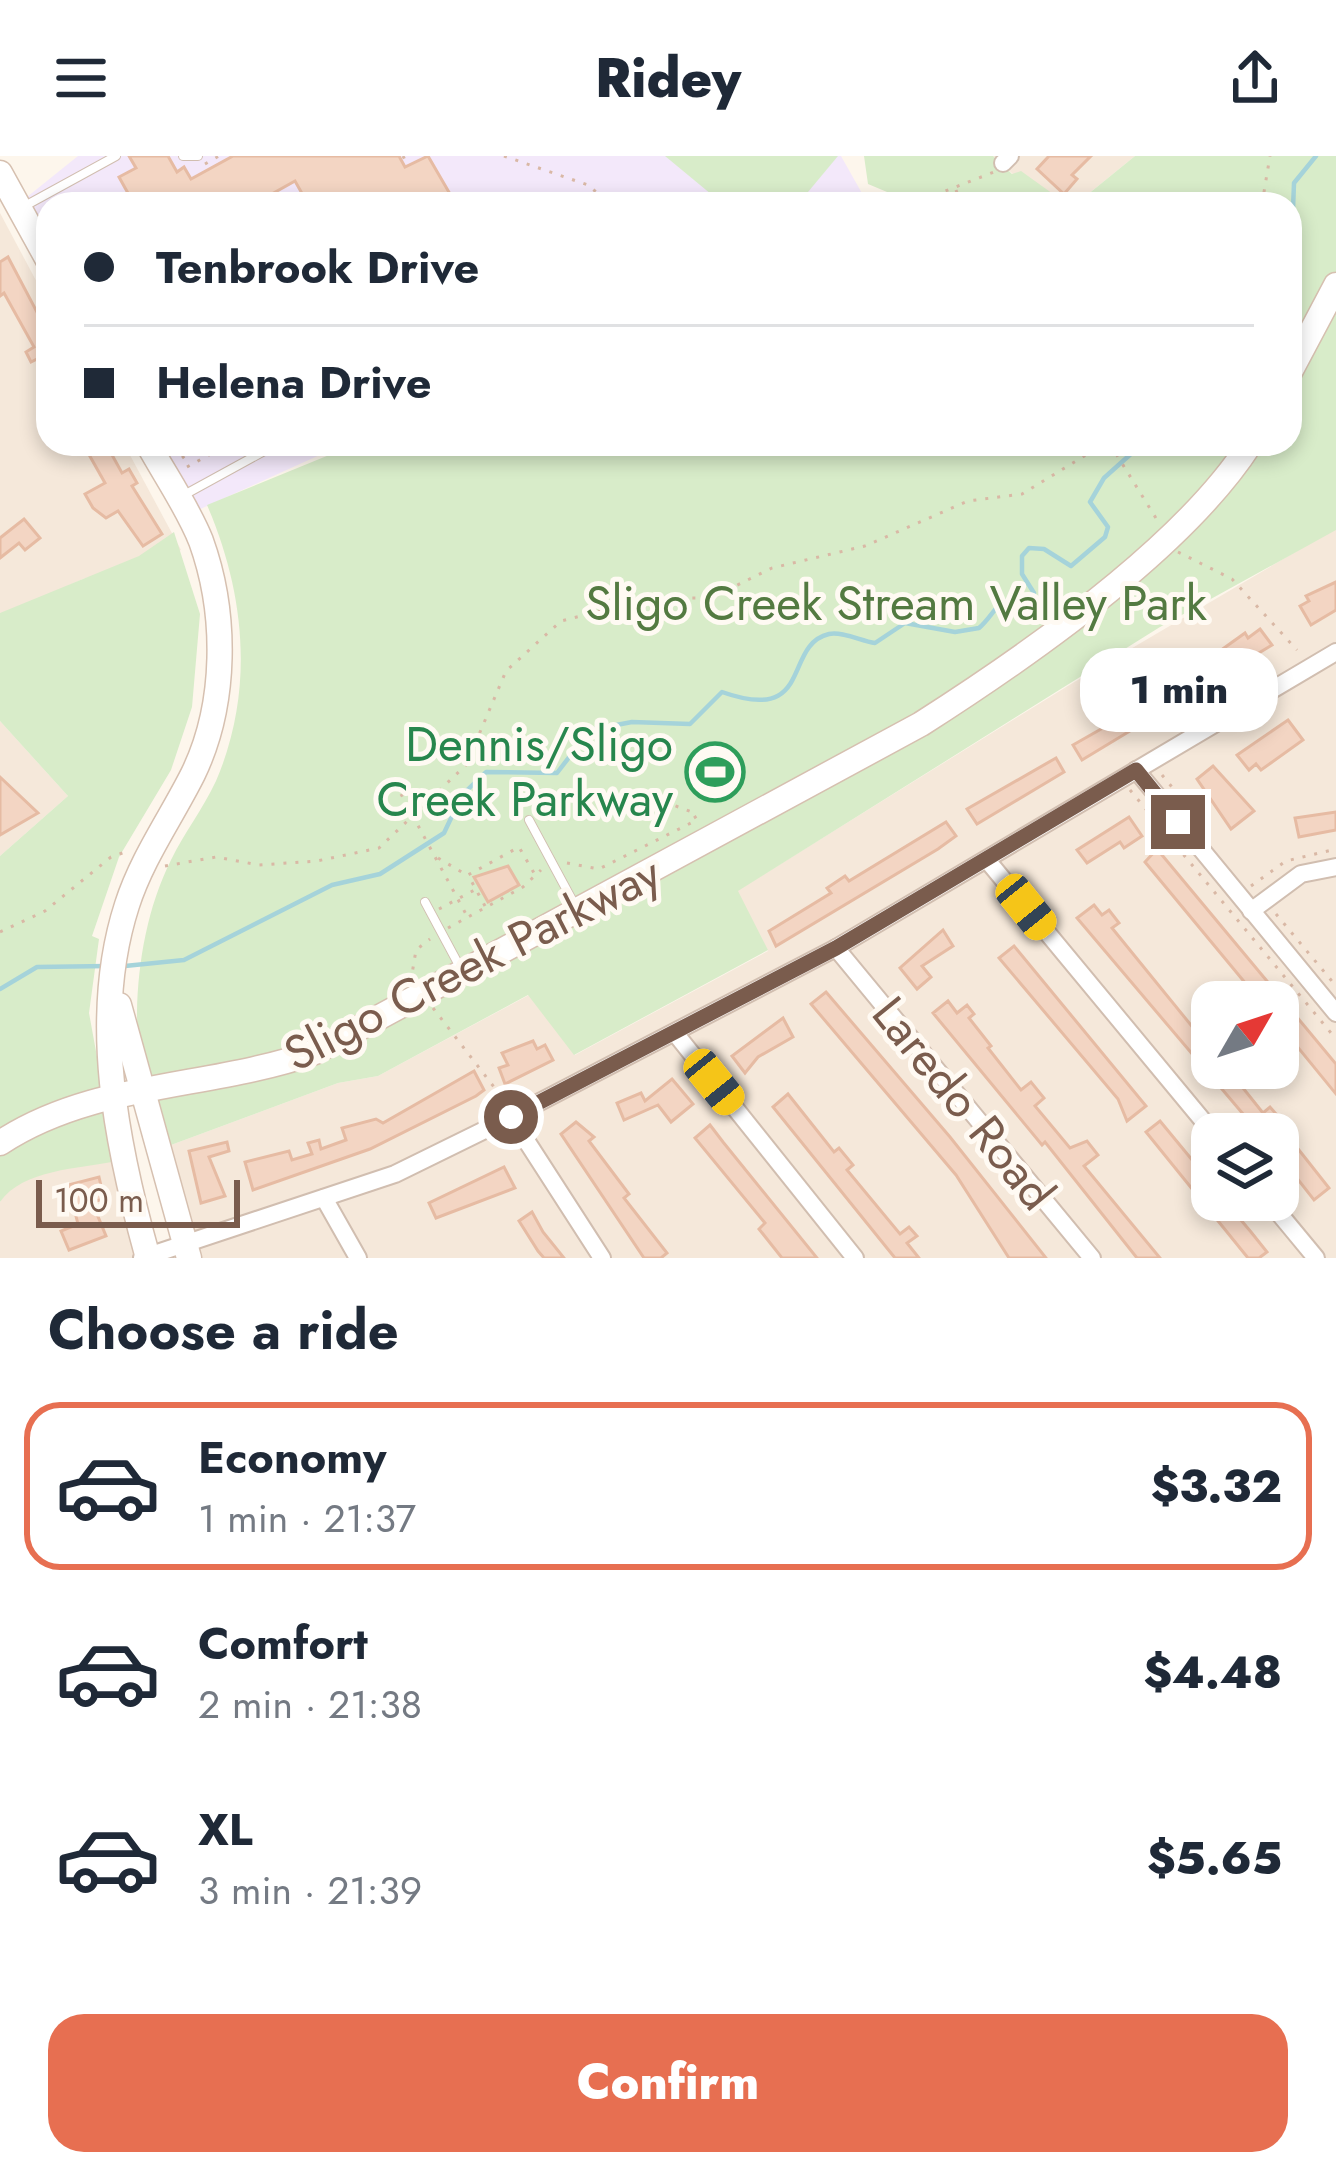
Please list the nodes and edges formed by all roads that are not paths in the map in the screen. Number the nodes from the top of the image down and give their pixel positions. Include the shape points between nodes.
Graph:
1 (116, 156) edge
2 (183, 156) edge
3 (198, 156) edge
4 (0, 173) edge
5 (51, 192) edge
6 (36, 200) edge
7 (20, 209) junction
8 (36, 238) edge
9 (1336, 285) edge
10 (1302, 349) edge
11 (162, 456) edge
12 (256, 456) edge
13 (1242, 456) edge
14 (178, 498) junction
15 (1333, 658) edge
16 (1136, 770) junction
17 (529, 820) dead end
18 (986, 860) junction
19 (1336, 867) edge
20 (424, 902) dead end
21 (1257, 905) junction
22 (578, 910) junction
23 (836, 948) junction
24 (463, 972) junction
25 (114, 985) junction
26 (1336, 1013) edge
27 (675, 1033) junction
28 (143, 1091) junction
29 (112, 1096) junction
30 (508, 1109) junction
31 (1197, 1113) edge
32 (0, 1143) edge
33 (324, 1198) junction
34 (1285, 1221) edge
35 (187, 1252) edge
36 (146, 1257) edge
37 (358, 1258) edge
38 (602, 1258) edge
39 (855, 1258) edge
40 (1092, 1258) edge
41 (1316, 1258) edge

1 - 5 lane
2 - 3 lane
4 - 7 street
6 - 7 lane
7 - 8 street
9 - 10 street
11 - 14 street
12 - 14 lane
13 - 22 street, Sligo Creek Parkway via 1174,534 982,685
14 - 25 street via 200,539 215,597 218,680 195,771 146,859 119,940
15 - 16 street
16 - 18 street
16 - 21 street
17 - 22 lane
18 - 23 street
18 - 31 street
19 - 21 street via 1301,874
20 - 24 lane
21 - 26 street
22 - 24 street, Sligo Creek Parkway
23 - 27 street
23 - 40 street, Laredo Road
24 - 28 street, Sligo Creek Parkway via 315,1052 258,1072
25 - 28 street
25 - 29 street
27 - 30 street
27 - 39 street
28 - 29 street, Sligo Creek Parkway
28 - 35 street
29 - 32 street, Sligo Creek Parkway via 50,1115
29 - 36 street
30 - 33 street via 395,1174
30 - 38 street
33 - 35 street
33 - 37 street
34 - 41 street
35 - 36 street

